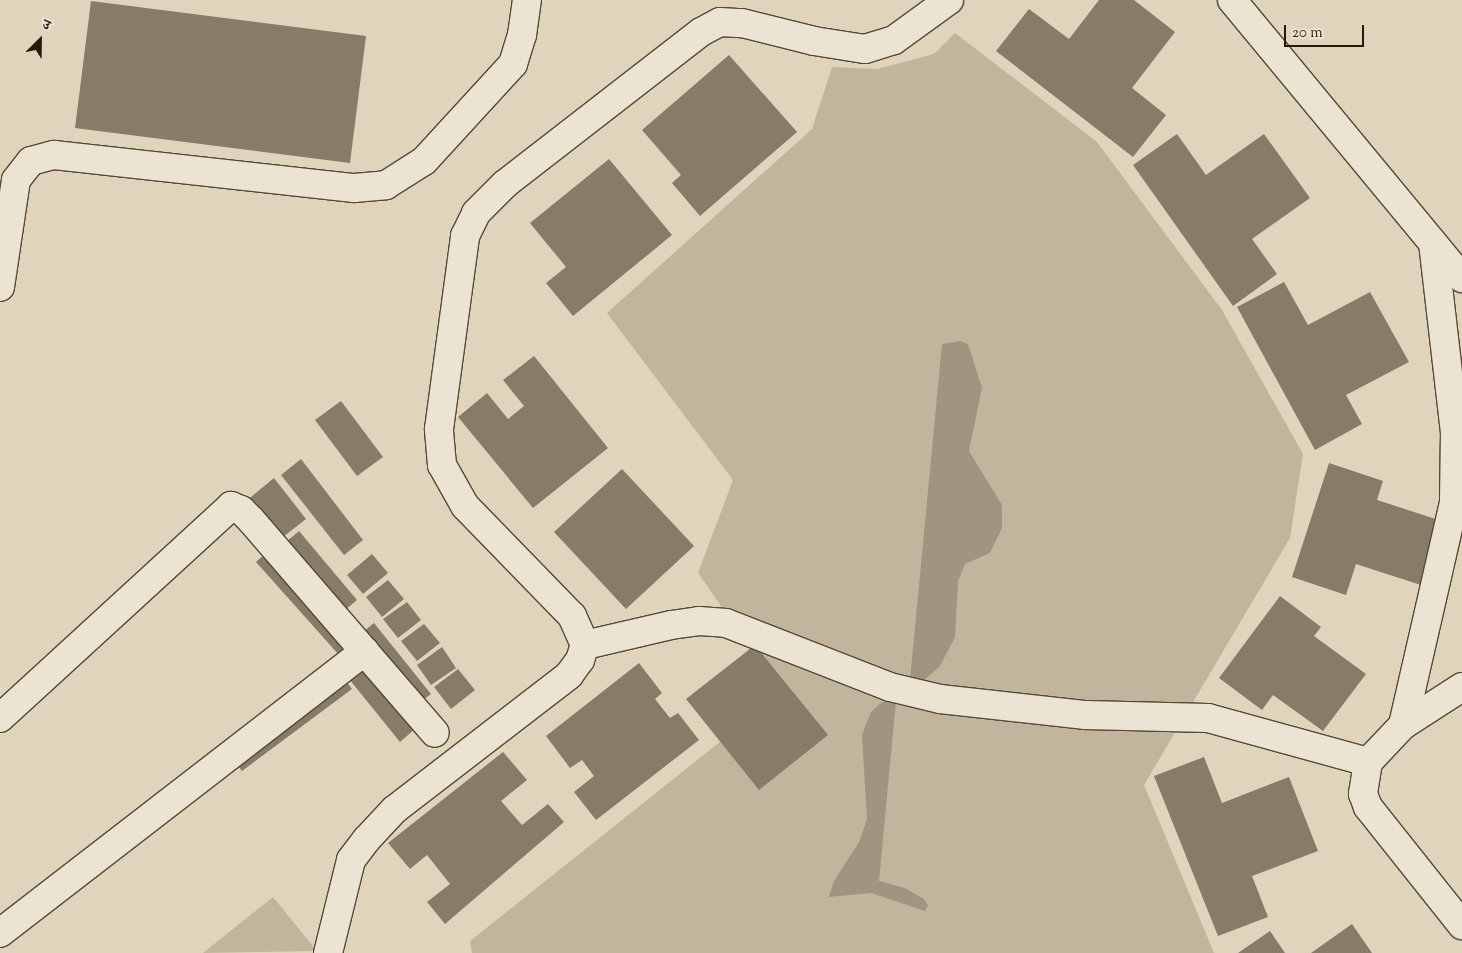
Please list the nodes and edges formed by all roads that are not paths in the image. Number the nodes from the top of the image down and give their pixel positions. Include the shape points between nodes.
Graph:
1 (527, 0) edge
2 (949, 0) edge
3 (1232, 0) edge
4 (5, 210) edge
5 (1433, 243) junction
6 (1462, 278) edge
7 (0, 287) edge
8 (585, 645) junction
9 (365, 651) junction
10 (1462, 686) edge
11 (0, 718) edge
12 (1403, 725) junction
13 (434, 733) dead end
14 (1368, 762) junction
15 (1462, 925) edge
16 (0, 933) edge
17 (328, 953) edge

1 - 4 street via 522,35 513,64 424,161 386,185 354,188 54,155 31,161 16,180
2 - 8 street via 894,40 866,49 814,41 742,23 720,22 701,32 505,184 476,213 466,236 439,429 442,466 465,506 572,616
3 - 5 street
4 - 7 street
5 - 6 street
5 - 12 street via 1455,433 1454,502
8 - 14 street via 671,625 699,621 726,623 890,688 940,699 1086,715 1208,718
8 - 17 street via 580,660 569,675 394,810 367,839 351,860
9 - 11 street via 251,520 231,506
9 - 13 street
9 - 16 street
10 - 12 street
12 - 14 street
14 - 15 street via 1364,794 1368,807

